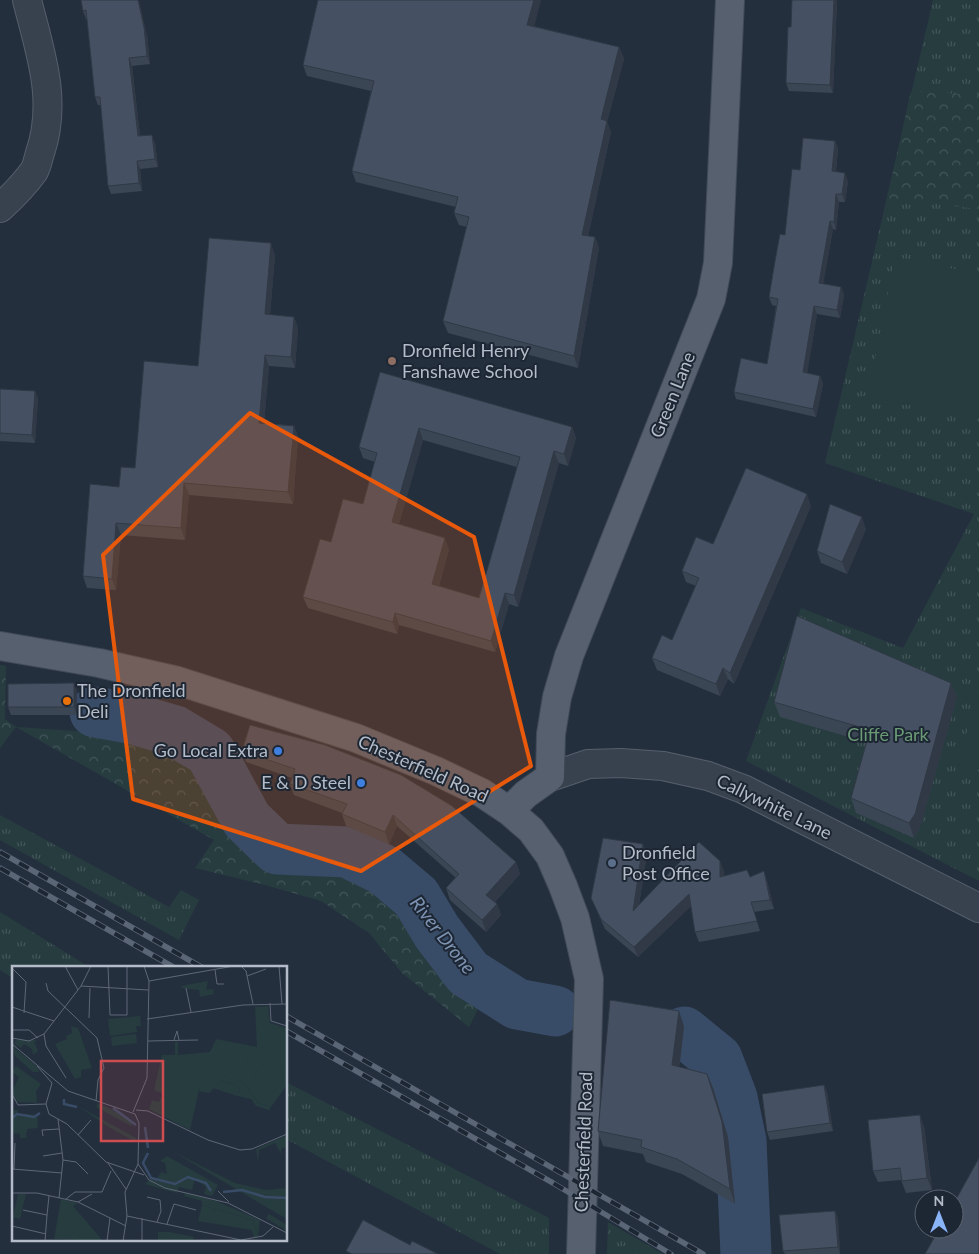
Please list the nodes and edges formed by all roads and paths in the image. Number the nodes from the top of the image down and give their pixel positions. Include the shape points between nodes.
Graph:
1 (27, 0) edge
2 (730, 0) edge
3 (0, 208) edge
4 (0, 646) edge
5 (550, 777) junction
6 (509, 811) junction
7 (979, 908) edge
8 (581, 1254) edge

1 - 3 street via 44,66 49,108 45,140 35,170
2 - 5 main road, Green Lane via 718,263 711,299 556,697
4 - 6 main road, Chesterfield Road via 99,663 234,698 365,741 444,774
5 - 6 main road, Callywhite Lane
5 - 7 street, Callywhite Lane via 588,764 622,763 663,766 708,776 743,789
6 - 8 main road, Chesterfield Road via 531,830 550,856 575,918 589,979

